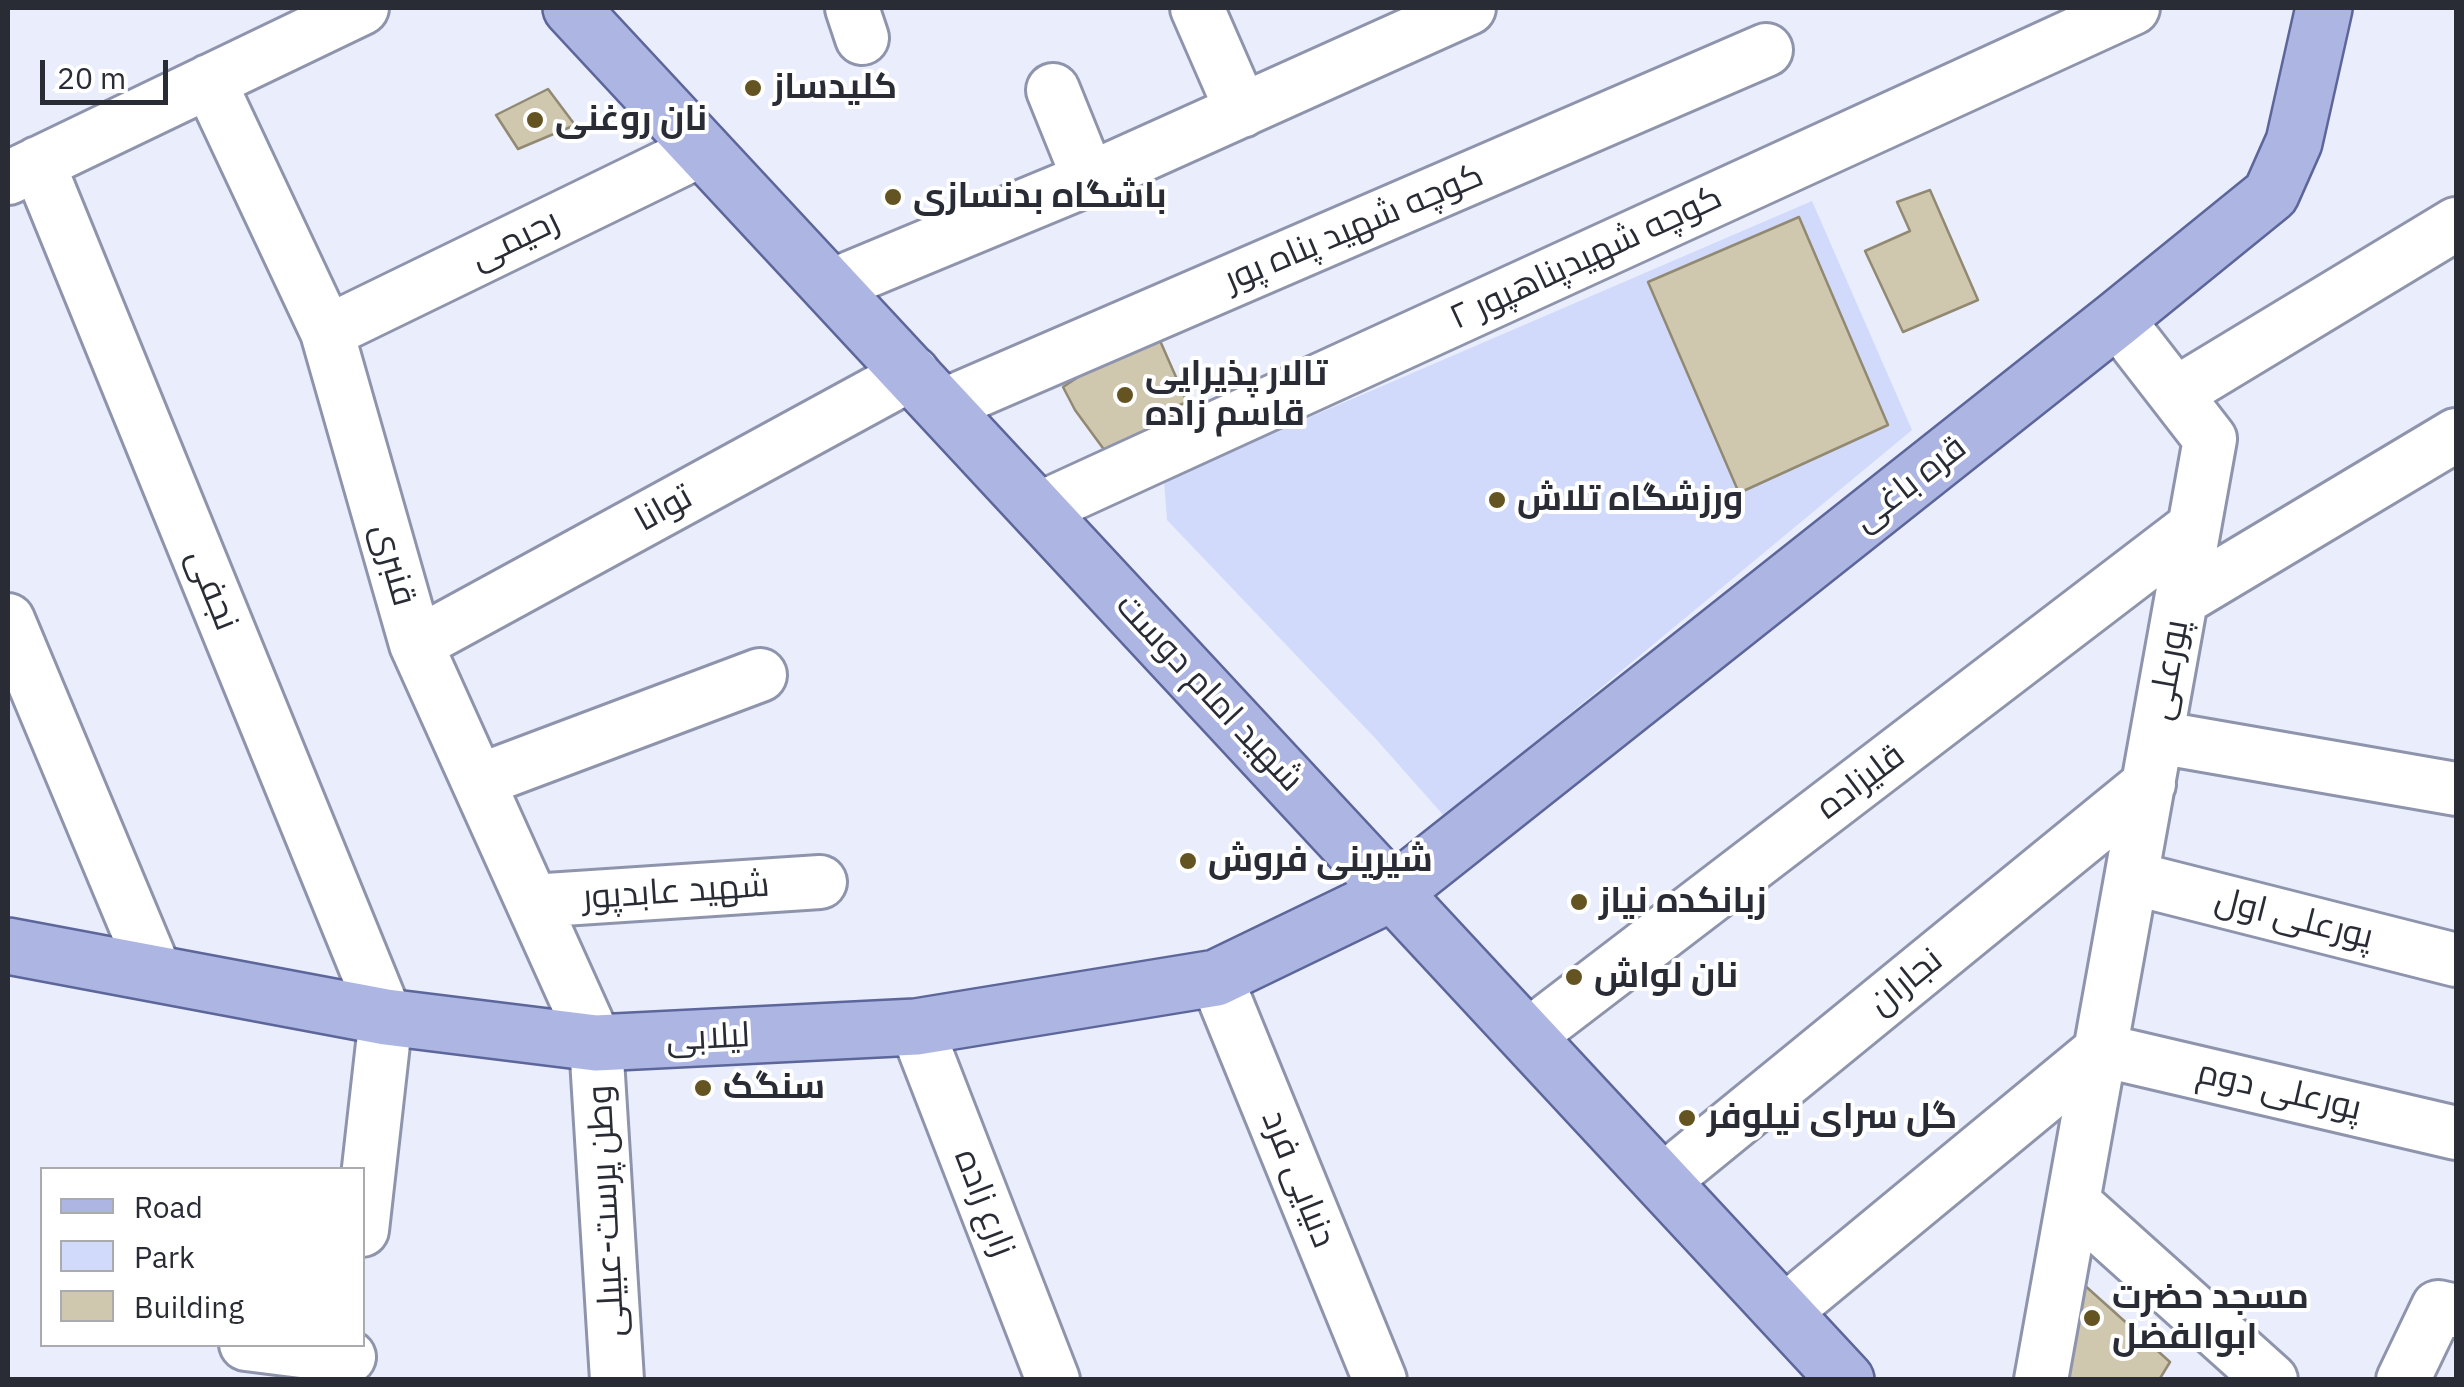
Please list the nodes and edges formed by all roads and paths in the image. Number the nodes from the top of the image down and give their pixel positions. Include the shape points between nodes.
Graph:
1 (362, 8) edge
2 (571, 8) edge
3 (1197, 8) edge
4 (1469, 8) edge
5 (2134, 8) edge
6 (2324, 8) edge
7 (1376, 27) edge
8 (1766, 50) dead end
9 (209, 81) junction
10 (1053, 90) dead end
11 (1242, 111) junction
12 (703, 149) junction
13 (23, 171) edge
14 (1090, 179) junction
15 (2456, 224) edge
16 (831, 286) junction
17 (2117, 319) junction
18 (326, 332) junction
19 (928, 390) junction
20 (2175, 394) junction
21 (2456, 435) edge
22 (1039, 509) junction
23 (2194, 527) junction
24 (2182, 599) junction
25 (8, 620) edge
26 (416, 644) junction
27 (760, 675) dead end
28 (2153, 760) junction
29 (478, 782) junction
30 (2456, 789) edge
31 (2132, 878) junction
32 (820, 882) dead end
33 (1394, 892) junction
34 (532, 901) junction
35 (8, 946) edge
36 (2456, 960) edge
37 (156, 974) junction
38 (1216, 978) junction
39 (386, 1017) junction
40 (916, 1027) junction
41 (1528, 1036) junction
42 (596, 1043) junction
43 (2101, 1050) junction
44 (2456, 1133) edge
45 (1663, 1181) junction
46 (2074, 1202) junction
47 (365, 1203) edge
48 (2456, 1311) edge
49 (1784, 1312) junction
50 (265, 1347) edge
51 (348, 1360) edge
52 (617, 1380) edge
53 (1053, 1380) edge
54 (1380, 1380) edge
55 (1846, 1380) edge
56 (2041, 1380) edge
57 (2271, 1380) edge
58 (2403, 1380) edge

1 - 9 street
2 - 12 main road, شهید امام دوست
3 - 11 street
4 - 7 street
5 - 22 street, ۲ کوچه شهیدپناهپور
6 - 17 main road, قره باغی via 2294,142 2271,194
7 - 11 street
8 - 19 street, کوچه شهید پناه پور
9 - 13 street
9 - 18 street, قنبری
10 - 14 street
11 - 14 street
12 - 16 main road, شهید امام دوست
12 - 18 street, رحیمی
13 - 39 street, نجفی
14 - 16 street
15 - 20 street
16 - 19 main road, شهید امام دوست
17 - 20 street, پورعلی
17 - 33 main road, قره باغی
18 - 26 street, قنبری
19 - 22 main road, شهید امام دوست
19 - 26 street, توانا
20 - 23 street, پورعلی via 2210,439
21 - 24 street
22 - 33 main road, شهید امام دوست
23 - 24 street, پورعلی
23 - 41 street, قلیزاده
24 - 28 street, پورعلی
25 - 37 street
26 - 29 street, قنبری
27 - 29 street
28 - 30 street
28 - 31 street, پورعلی
28 - 45 street, نجاران
29 - 34 street, قنبری
31 - 36 street, پورعلی اول
31 - 43 street, پورعلی
32 - 34 street, شهید عابدپور
33 - 38 main road, لیلابی
33 - 41 main road, شهید امام دوست
34 - 42 street, قنبری
35 - 37 main road, لیلابی
37 - 39 main road, لیلابی
38 - 40 main road, لیلابی
38 - 54 street, دنیایی فرد
39 - 42 main road, لیلابی
39 - 47 street
40 - 42 main road, لیلابی
40 - 53 street, زارع زاده
41 - 45 main road, شهید امام دوست
42 - 52 street, وطن پرست-عبیلی
43 - 44 street, پورعلی دوم
43 - 46 street, پورعلی
43 - 49 street
45 - 49 main road, شهید امام دوست
46 - 56 street, پورعلی
46 - 57 street
48 - 58 street via 2438,1307
49 - 55 main road, شهید امام دوست
50 - 51 street

